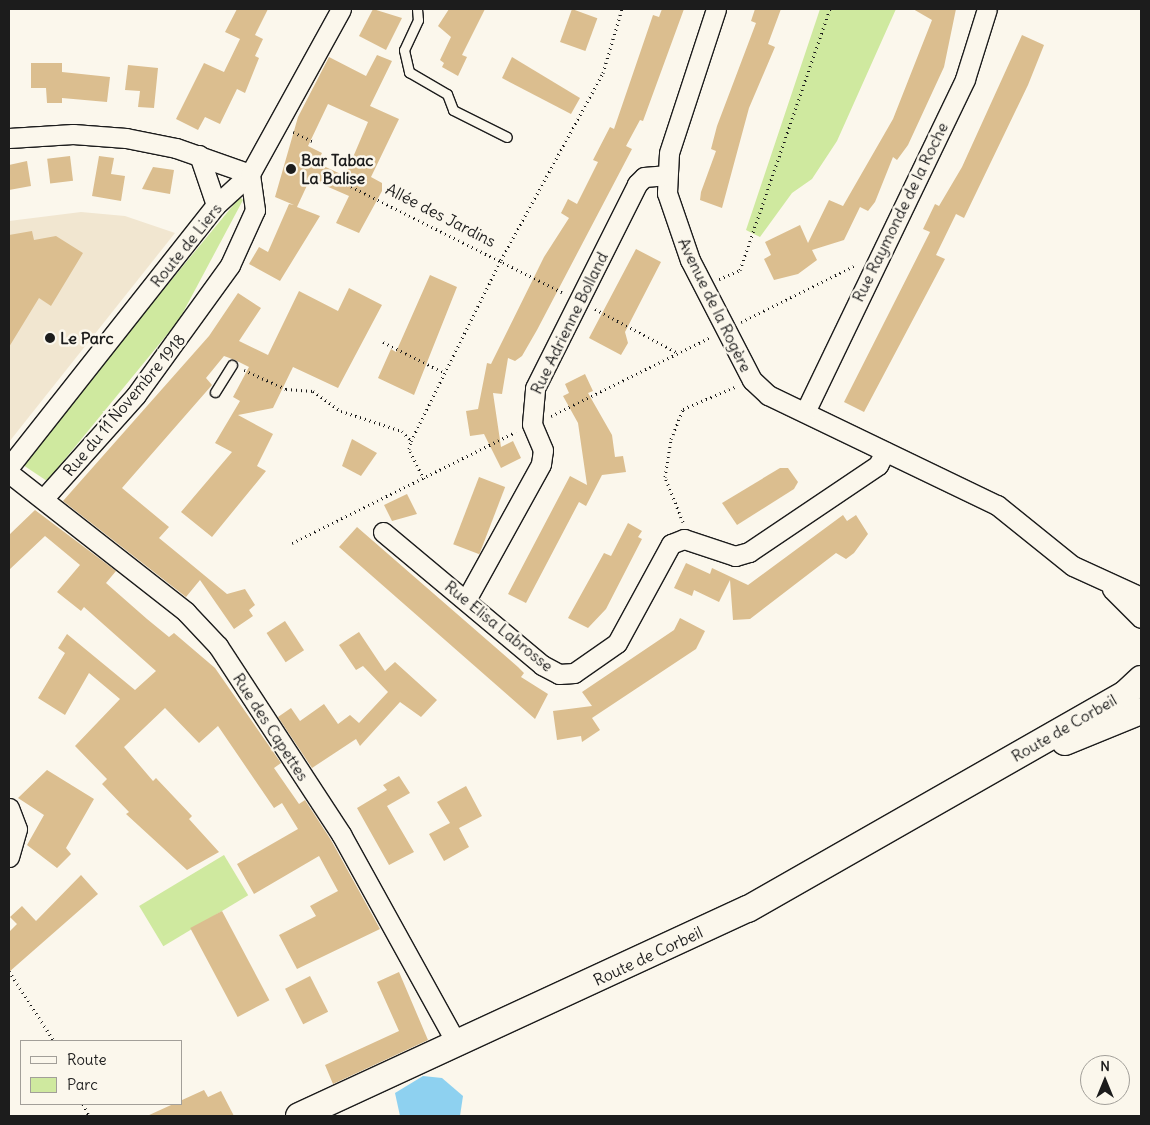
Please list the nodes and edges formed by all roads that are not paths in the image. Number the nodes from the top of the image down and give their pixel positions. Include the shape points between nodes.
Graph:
1 (341, 9) edge
2 (417, 9) edge
3 (716, 9) edge
4 (987, 9) edge
5 (507, 137) dead end
6 (9, 138) edge
7 (199, 154) junction
8 (250, 174) junction
9 (665, 175) junction
10 (216, 205) junction
11 (232, 365) road end
12 (215, 392) dead end
13 (805, 412) junction
14 (885, 452) junction
15 (9, 467) edge
16 (9, 473) edge
17 (44, 498) junction
18 (383, 532) dead end
19 (1106, 583) junction
20 (1141, 597) edge
21 (466, 600) junction
22 (1141, 618) edge
23 (1141, 679) edge
24 (1141, 711) edge
25 (985, 774) junction
26 (9, 808) edge
27 (9, 857) edge
28 (457, 1044) junction
29 (299, 1116) edge

1 - 8 street, Route de Liers
2 - 5 lane via 418,20 404,50 409,72 447,94 453,110
3 - 9 street, Avenue de la Rogère
4 - 13 street, Rue Raymonde de la Roche via 965,79
6 - 7 street via 73,134 126,138
7 - 8 street
7 - 10 street
8 - 10 street, Route de Liers
8 - 17 street, Rue du 11 Novembre 1918 via 255,210 230,265 136,395
9 - 13 street, Avenue de la Rogère via 672,212 702,285 752,380 768,395
9 - 21 street, Rue Adrienne Bolland via 644,177 637,184 535,388 532,424 543,450 540,464
10 - 15 street, Route de Liers
11 - 12 lane
13 - 14 street, Avenue de la Rogère
14 - 19 street, Avenue de la Rogère via 997,505 1050,550
14 - 21 street, Rue Elisa Labrosse via 878,465 749,552 735,556 690,540 671,544 617,643 574,673 559,674 542,666
16 - 17 street, Rue des Capettes
17 - 28 street, Rue des Capettes via 186,612 218,646 367,878
18 - 21 street, Rue Elisa Labrosse
19 - 20 street, Avenue de la Rogère
19 - 22 street, Avenue de la Rogère
23 - 25 street, Route de Corbeil via 1125,694
24 - 25 street, Route de Corbeil
25 - 28 street, Route de Corbeil via 748,908
26 - 27 street via 16,829
28 - 29 street, Route de Corbeil

